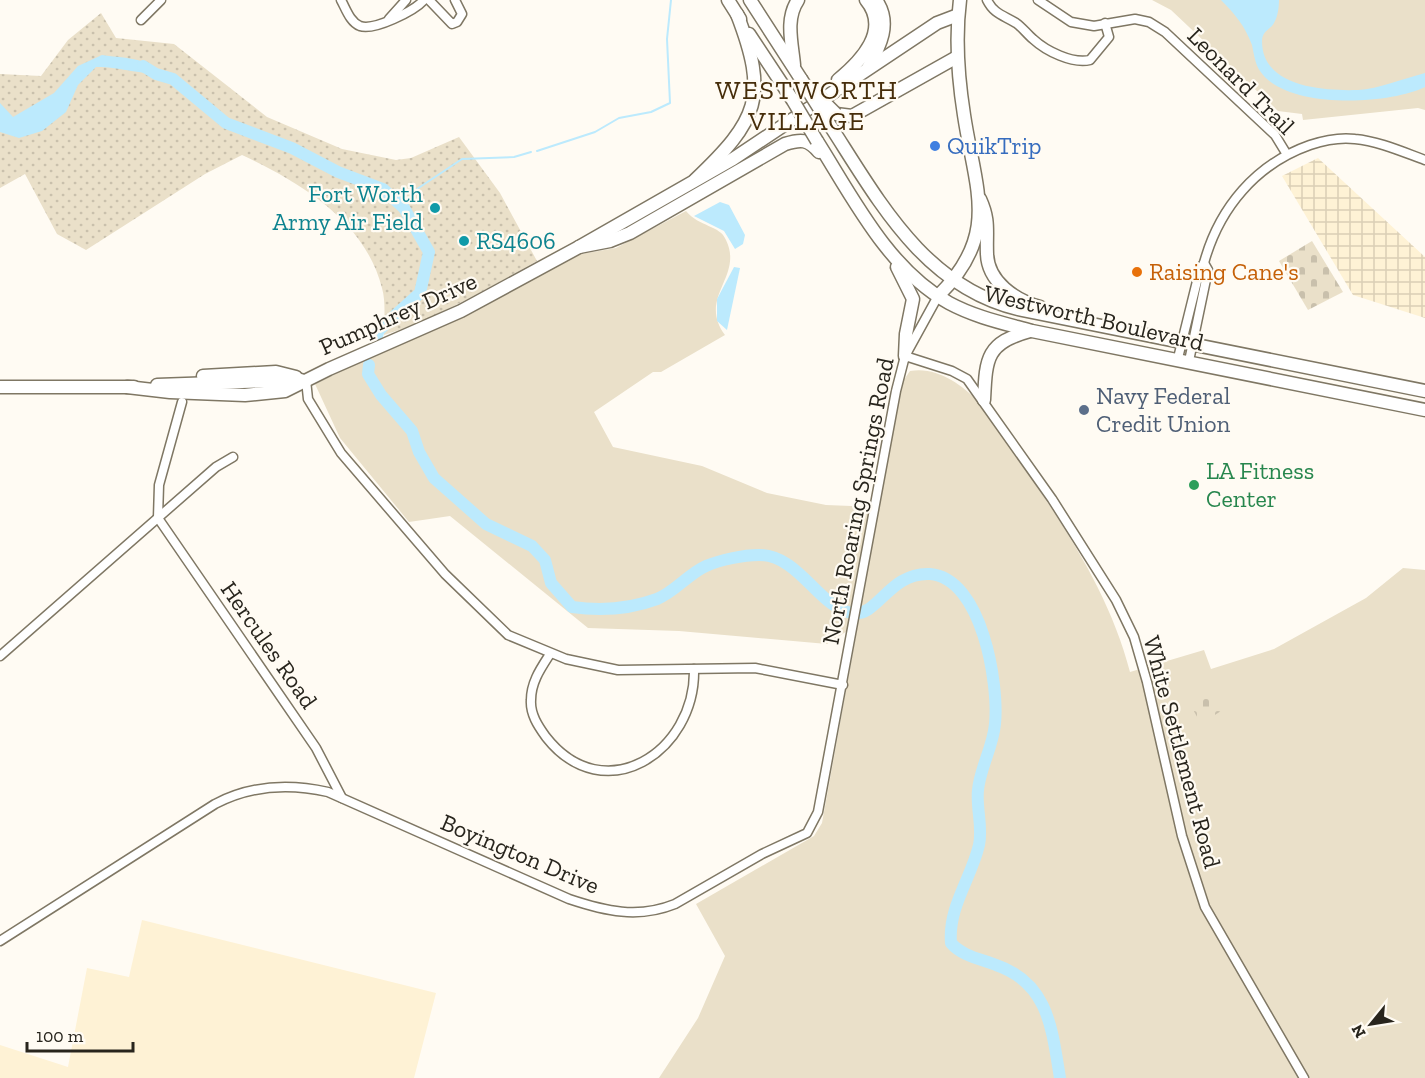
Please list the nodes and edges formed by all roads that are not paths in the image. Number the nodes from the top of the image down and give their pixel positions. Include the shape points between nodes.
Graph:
1 (161, 0) edge
2 (341, 0) edge
3 (406, 0) edge
4 (423, 0) edge
5 (429, 0) edge
6 (454, 0) edge
7 (728, 0) edge
8 (750, 0) edge
9 (798, 0) edge
10 (866, 0) edge
11 (876, 0) edge
12 (960, 0) edge
13 (987, 0) edge
14 (1038, 0) edge
15 (737, 14) junction
16 (958, 15) junction
17 (389, 19) junction
18 (141, 20) dead end
19 (1105, 23) junction
20 (957, 57) junction
21 (868, 68) junction
22 (798, 74) junction
23 (1286, 153) junction
24 (1425, 160) edge
25 (841, 179) junction
26 (695, 180) junction
27 (980, 199) junction
28 (886, 214) junction
29 (870, 223) junction
30 (883, 242) junction
31 (579, 247) junction
32 (954, 281) junction
33 (938, 296) junction
34 (1086, 323) junction
35 (1032, 331) junction
36 (1188, 344) junction
37 (905, 356) junction
38 (1184, 360) junction
39 (306, 380) junction
40 (1374, 381) junction
41 (1290, 383) junction
42 (0, 387) edge
43 (127, 387) junction
44 (1425, 391) edge
45 (984, 400) junction
46 (182, 402) dead end
47 (1425, 402) edge
48 (1394, 404) junction
49 (1425, 410) edge
50 (233, 456) dead end
51 (158, 518) junction
52 (550, 654) junction
53 (0, 656) edge
54 (694, 669) junction
55 (843, 685) junction
56 (342, 798) junction
57 (0, 941) edge
58 (1304, 1078) edge

1 - 18 street
2 - 17 street via 359,26 368,27
3 - 17 street
4 - 17 street via 406,15
5 - 6 street via 452,24 462,14
7 - 15 main road, Westworth Boulevard
8 - 22 main road, Westworth Boulevard
9 - 22 main road via 791,14 790,34
10 - 26 main road via 872,8 873,37 860,62
11 - 21 main road via 885,27 879,50
12 - 16 main road
13 - 19 street via 998,14 1014,21 1036,42 1075,59 1090,60 1106,43 1109,37
14 - 19 street, Leonard Trail via 1071,22 1094,26
15 - 25 main road, Westworth Boulevard, bridge
15 - 26 main road via 754,68 752,109 726,151
16 - 20 main road
16 - 21 main road via 937,23
19 - 23 street, Leonard Trail via 1135,19 1165,32 1275,135
20 - 22 main road, bridge via 852,116 836,114
20 - 27 main road
21 - 26 main road via 733,159
22 - 28 main road, Westworth Boulevard, bridge
23 - 24 street via 1331,139 1356,139
23 - 36 street via 1266,167 1223,215 1204,263 1208,270
25 - 29 main road, Westworth Boulevard
25 - 31 main road via 811,142 795,141 630,233
26 - 31 main road, Pumphrey Drive
27 - 32 main road via 972,249
27 - 34 main road via 988,215 987,256 1002,284 1021,301
28 - 29 main road
28 - 32 main road, Westworth Boulevard via 921,253
29 - 30 main road, Westworth Boulevard
30 - 33 main road, Westworth Boulevard via 912,276
30 - 37 main road via 913,298
31 - 39 main road, Pumphrey Drive via 461,311
32 - 33 main road
32 - 34 main road, Westworth Boulevard via 1016,309
33 - 35 main road, Westworth Boulevard via 983,318
33 - 37 street, North Roaring Springs Road
34 - 36 main road, Westworth Boulevard
35 - 38 main road, Westworth Boulevard
35 - 45 main road via 1000,342 991,351
36 - 38 street
36 - 40 main road, Westworth Boulevard
37 - 45 street, White Settlement Road via 960,375
37 - 55 street, North Roaring Springs Road via 852,620
38 - 41 main road, Westworth Boulevard
39 - 43 main road
39 - 43 main road via 200,377
39 - 52 street via 309,399 341,453 445,574 508,635
40 - 41 main road via 1370,391 1363,393 1306,380
40 - 44 main road, Westworth Boulevard
41 - 48 main road, Westworth Boulevard
42 - 43 main road
45 - 58 street, White Settlement Road via 1097,567 1134,637 1182,836 1205,907
46 - 51 street via 159,485
47 - 48 main road via 1411,399
48 - 49 main road, Westworth Boulevard
50 - 51 street
51 - 53 street
51 - 56 street, Hercules Road via 316,748
52 - 54 street via 618,670
52 - 54 street via 534,681 530,698 534,718 570,760 605,770 640,763 663,749 680,728 693,696
54 - 55 street via 755,668
55 - 56 street, Boyington Drive via 818,812 807,833 661,910 634,914 601,910 569,899
56 - 57 street, Boyington Drive via 305,787 245,790

